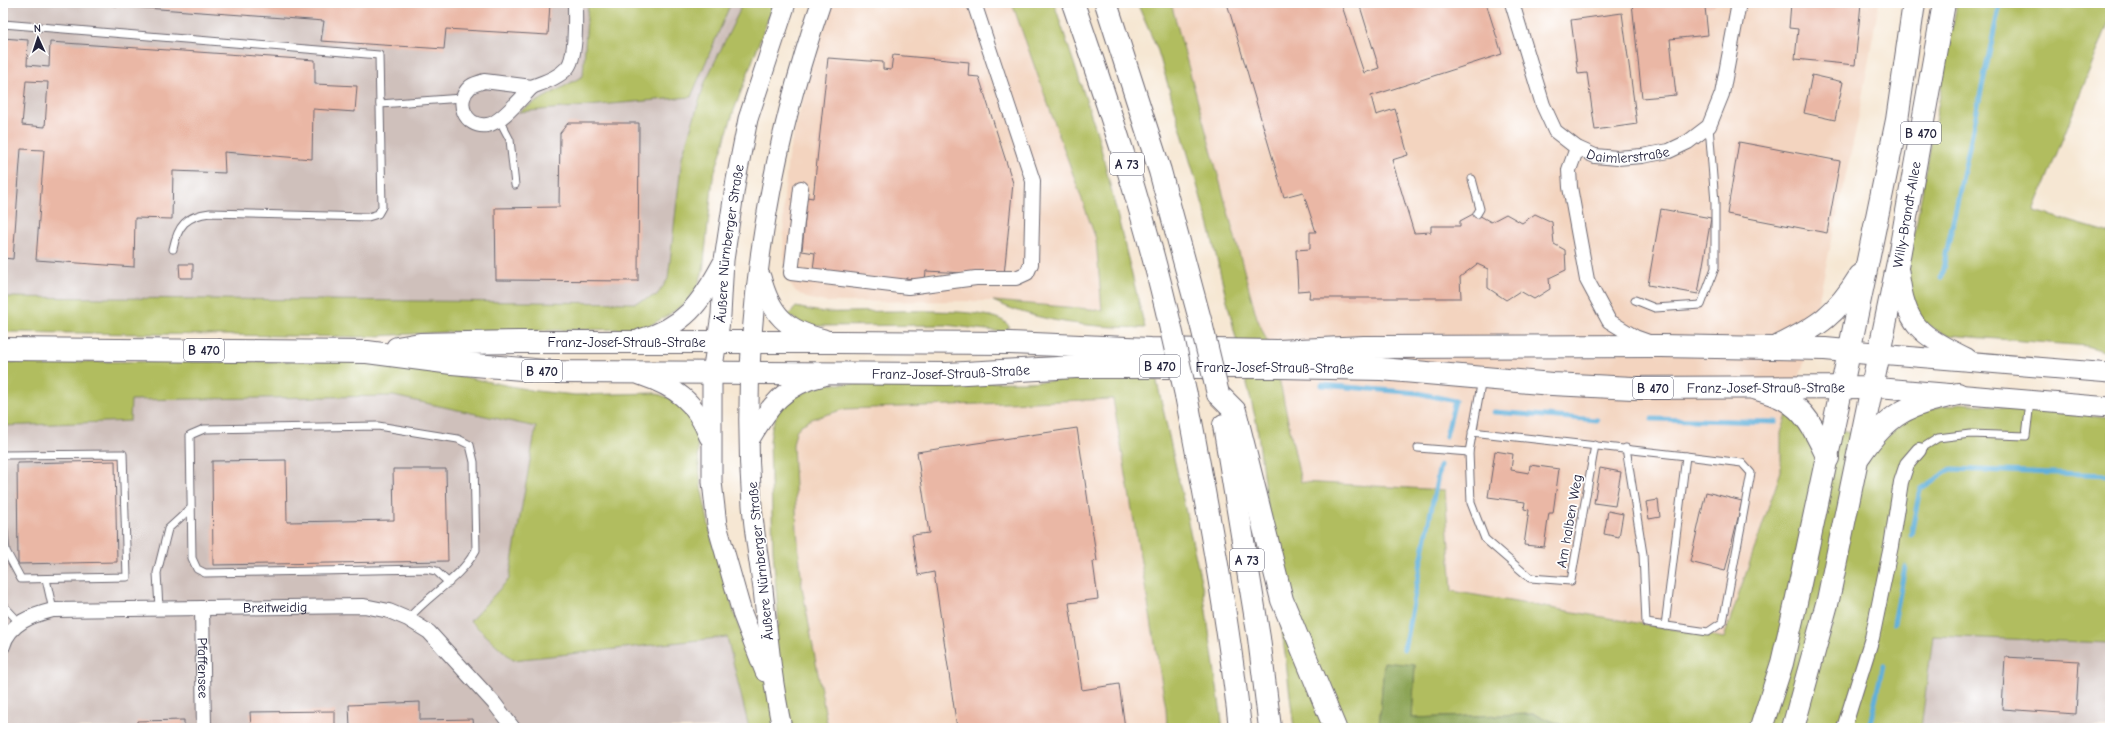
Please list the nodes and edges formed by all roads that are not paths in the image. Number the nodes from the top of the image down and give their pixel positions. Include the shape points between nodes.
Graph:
1 (575, 3) edge
2 (786, 3) edge
3 (821, 3) edge
4 (974, 3) edge
5 (1073, 3) edge
6 (1106, 3) edge
7 (1512, 3) edge
8 (1740, 3) edge
9 (1914, 3) edge
10 (1944, 3) edge
11 (3, 24) edge
12 (532, 87) junction
13 (462, 98) junction
14 (380, 104) junction
15 (500, 119) junction
16 (1709, 126) junction
17 (1577, 148) junction
18 (1472, 179) dead end
19 (515, 185) dead end
20 (801, 188) dead end
21 (1477, 214) dead end
22 (173, 249) dead end
23 (724, 260) junction
24 (1898, 262) junction
25 (1866, 267) junction
26 (759, 272) junction
27 (1635, 300) dead end
28 (631, 342) junction
29 (716, 342) junction
30 (752, 342) junction
31 (837, 342) junction
32 (1660, 346) junction
33 (1522, 348) junction
34 (1776, 348) junction
35 (3, 349) edge
36 (1849, 350) junction
37 (367, 352) junction
38 (1879, 354) junction
39 (1978, 363) junction
40 (633, 372) junction
41 (712, 373) junction
42 (750, 373) junction
43 (2110, 373) edge
44 (837, 374) junction
45 (1482, 377) junction
46 (1842, 386) junction
47 (1872, 386) junction
48 (1754, 388) junction
49 (1218, 394) junction
50 (1958, 394) junction
51 (2030, 401) junction
52 (2110, 407) edge
53 (1472, 432) junction
54 (750, 440) junction
55 (712, 444) junction
56 (1594, 445) junction
57 (1418, 448) dead end
58 (1626, 448) junction
59 (1918, 450) joint
60 (1469, 452) junction
61 (3, 455) edge
62 (1686, 456) junction
63 (1828, 458) junction
64 (1858, 459) junction
65 (191, 508) junction
66 (3, 523) edge
67 (46, 579) junction
68 (449, 583) junction
69 (3, 604) edge
70 (159, 608) junction
71 (202, 608) junction
72 (53, 610) junction
73 (408, 619) junction
74 (19, 622) junction
75 (1665, 626) junction
76 (3, 646) edge
77 (775, 695) junction
78 (204, 728) edge
79 (513, 728) edge
80 (782, 728) edge
81 (1240, 728) edge
82 (1270, 728) edge
83 (1335, 728) edge
84 (1761, 728) edge
85 (1794, 728) edge
86 (1844, 728) edge

1 - 12 street via 573,53 568,67 554,79
2 - 23 main road, Äußere Nürnberger Straße via 748,119
3 - 26 main road, Äußere Nürnberger Straße via 778,153
4 - 20 street via 1033,181 1032,264 1027,274 1016,278 976,278 908,287 791,273
5 - 81 main road, A 73, bridge via 1134,184 1171,329 1186,395 1220,582
6 - 49 main road, A 73, bridge via 1162,178
7 - 17 street, Daimlerstraße via 1543,105 1555,131
8 - 16 street via 1722,94
9 - 25 main road, Willy-Brandt-Allee / B 470 via 1897,120
10 - 24 main road, Willy-Brandt-Allee / B 470
11 - 14 lane via 379,55
12 - 13 street via 484,81 470,86
12 - 15 street
13 - 14 lane
13 - 15 street via 463,112 473,123 487,126
14 - 22 lane via 382,207 378,214 368,217 197,214 176,233
15 - 19 lane via 510,140
16 - 17 street, Daimlerstraße via 1688,142 1669,151 1642,156 1596,156
16 - 27 lane via 1715,203 1716,268 1701,306 1655,308
17 - 32 street via 1569,170 1570,187 1587,280 1608,321 1634,337
18 - 21 lane via 1480,209
23 - 28 main road via 695,309 668,330
23 - 29 main road, Äußere Nürnberger Straße via 721,314
24 - 38 main road, Willy-Brandt-Allee / B 470
24 - 39 main road via 1902,294 1911,320 1918,328 1947,348
25 - 34 main road via 1850,293 1828,318
25 - 36 main road, Willy-Brandt-Allee / B 470
26 - 30 main road, Äußere Nürnberger Straße
26 - 31 main road via 766,296 786,324 804,334
28 - 29 main road, Franz-Josef-Strauß-Straße / B 470
28 - 37 main road, Franz-Josef-Strauß-Straße / B 470 via 420,344
29 - 30 main road, Franz-Josef-Strauß-Straße / B 470
29 - 41 main road, Äußere Nürnberger Straße
30 - 31 main road, Franz-Josef-Strauß-Straße / B 470
30 - 42 main road, Äußere Nürnberger Straße
31 - 33 main road, Franz-Josef-Strauß-Straße / B 470 via 1009,343 1277,351 1364,347
32 - 33 main road, Franz-Josef-Strauß-Straße / B 470
32 - 34 main road, Franz-Josef-Strauß-Straße / B 470
33 - 45 main road via 1502,353 1489,361
34 - 36 main road, Franz-Josef-Strauß-Straße / B 470
35 - 37 main road, Franz-Josef-Strauß-Straße / B 470
36 - 38 main road, Franz-Josef-Strauß-Straße / B 470
36 - 46 main road, B 470
37 - 40 main road, Franz-Josef-Strauß-Straße / B 470 via 557,372
38 - 39 main road, Franz-Josef-Strauß-Straße
38 - 47 main road, B 470
39 - 43 main road, Franz-Josef-Strauß-Straße
40 - 41 main road, Franz-Josef-Strauß-Straße / B 470
40 - 55 main road via 679,392 702,418
41 - 42 main road, Franz-Josef-Strauß-Straße / B 470
41 - 55 main road, Äußere Nürnberger Straße
42 - 44 main road, Franz-Josef-Strauß-Straße / B 470
42 - 54 main road, Äußere Nürnberger Straße
44 - 45 main road, Franz-Josef-Strauß-Straße / B 470 via 947,374 1076,366 1163,366 1381,369
44 - 54 main road via 800,383 780,396 765,414
45 - 48 main road, Franz-Josef-Strauß-Straße / B 470 via 1633,388
45 - 53 lane, Am halben Weg
46 - 47 main road, Franz-Josef-Strauß-Straße / B 470
46 - 48 main road, Franz-Josef-Strauß-Straße / B 470
46 - 63 main road
47 - 50 main road, Franz-Josef-Strauß-Straße
47 - 64 main road
48 - 63 main road via 1784,398 1800,410
49 - 82 main road, A 73 via 1243,535
49 - 83 main road via 1235,411 1282,600
50 - 51 main road, Franz-Josef-Strauß-Straße
50 - 64 main road via 1932,399 1896,414 1870,440
51 - 52 main road, Franz-Josef-Strauß-Straße
51 - 59 lane via 2026,436 1970,434 1938,438
53 - 56 lane
53 - 60 lane, Am halben Weg
54 - 77 main road, Äußere Nürnberger Straße via 752,505
55 - 77 main road, Äußere Nürnberger Straße via 712,482 719,533 742,613
56 - 58 lane
56 - 60 lane, Am halben Weg via 1572,582 1530,578 1485,539 1471,503
57 - 60 lane
58 - 62 lane
58 - 75 lane via 1643,554 1646,623
59 - 86 street via 1907,464 1901,482 1872,638
61 - 67 lane via 123,454 127,577
62 - 75 lane
62 - 75 lane via 1742,463 1751,473 1723,622 1708,632
63 - 84 main road via 1782,663
64 - 85 main road via 1828,600
65 - 68 lane via 192,558 197,569 205,572 427,569 436,571
65 - 68 lane via 190,435 204,429 378,426 458,439 470,445 474,462 476,550
65 - 70 lane via 168,529 157,573
66 - 67 lane via 6,551 21,579
67 - 72 lane
68 - 73 lane
69 - 74 lane
70 - 71 street, Breitweidig
70 - 72 street, Breitweidig
71 - 73 street, Breitweidig via 364,606 389,611
71 - 78 street, Pfaffensee
72 - 74 street, Breitweidig
73 - 79 street, Breitweidig via 429,632 494,703
74 - 76 street
77 - 80 main road, Äußere Nürnberger Straße

